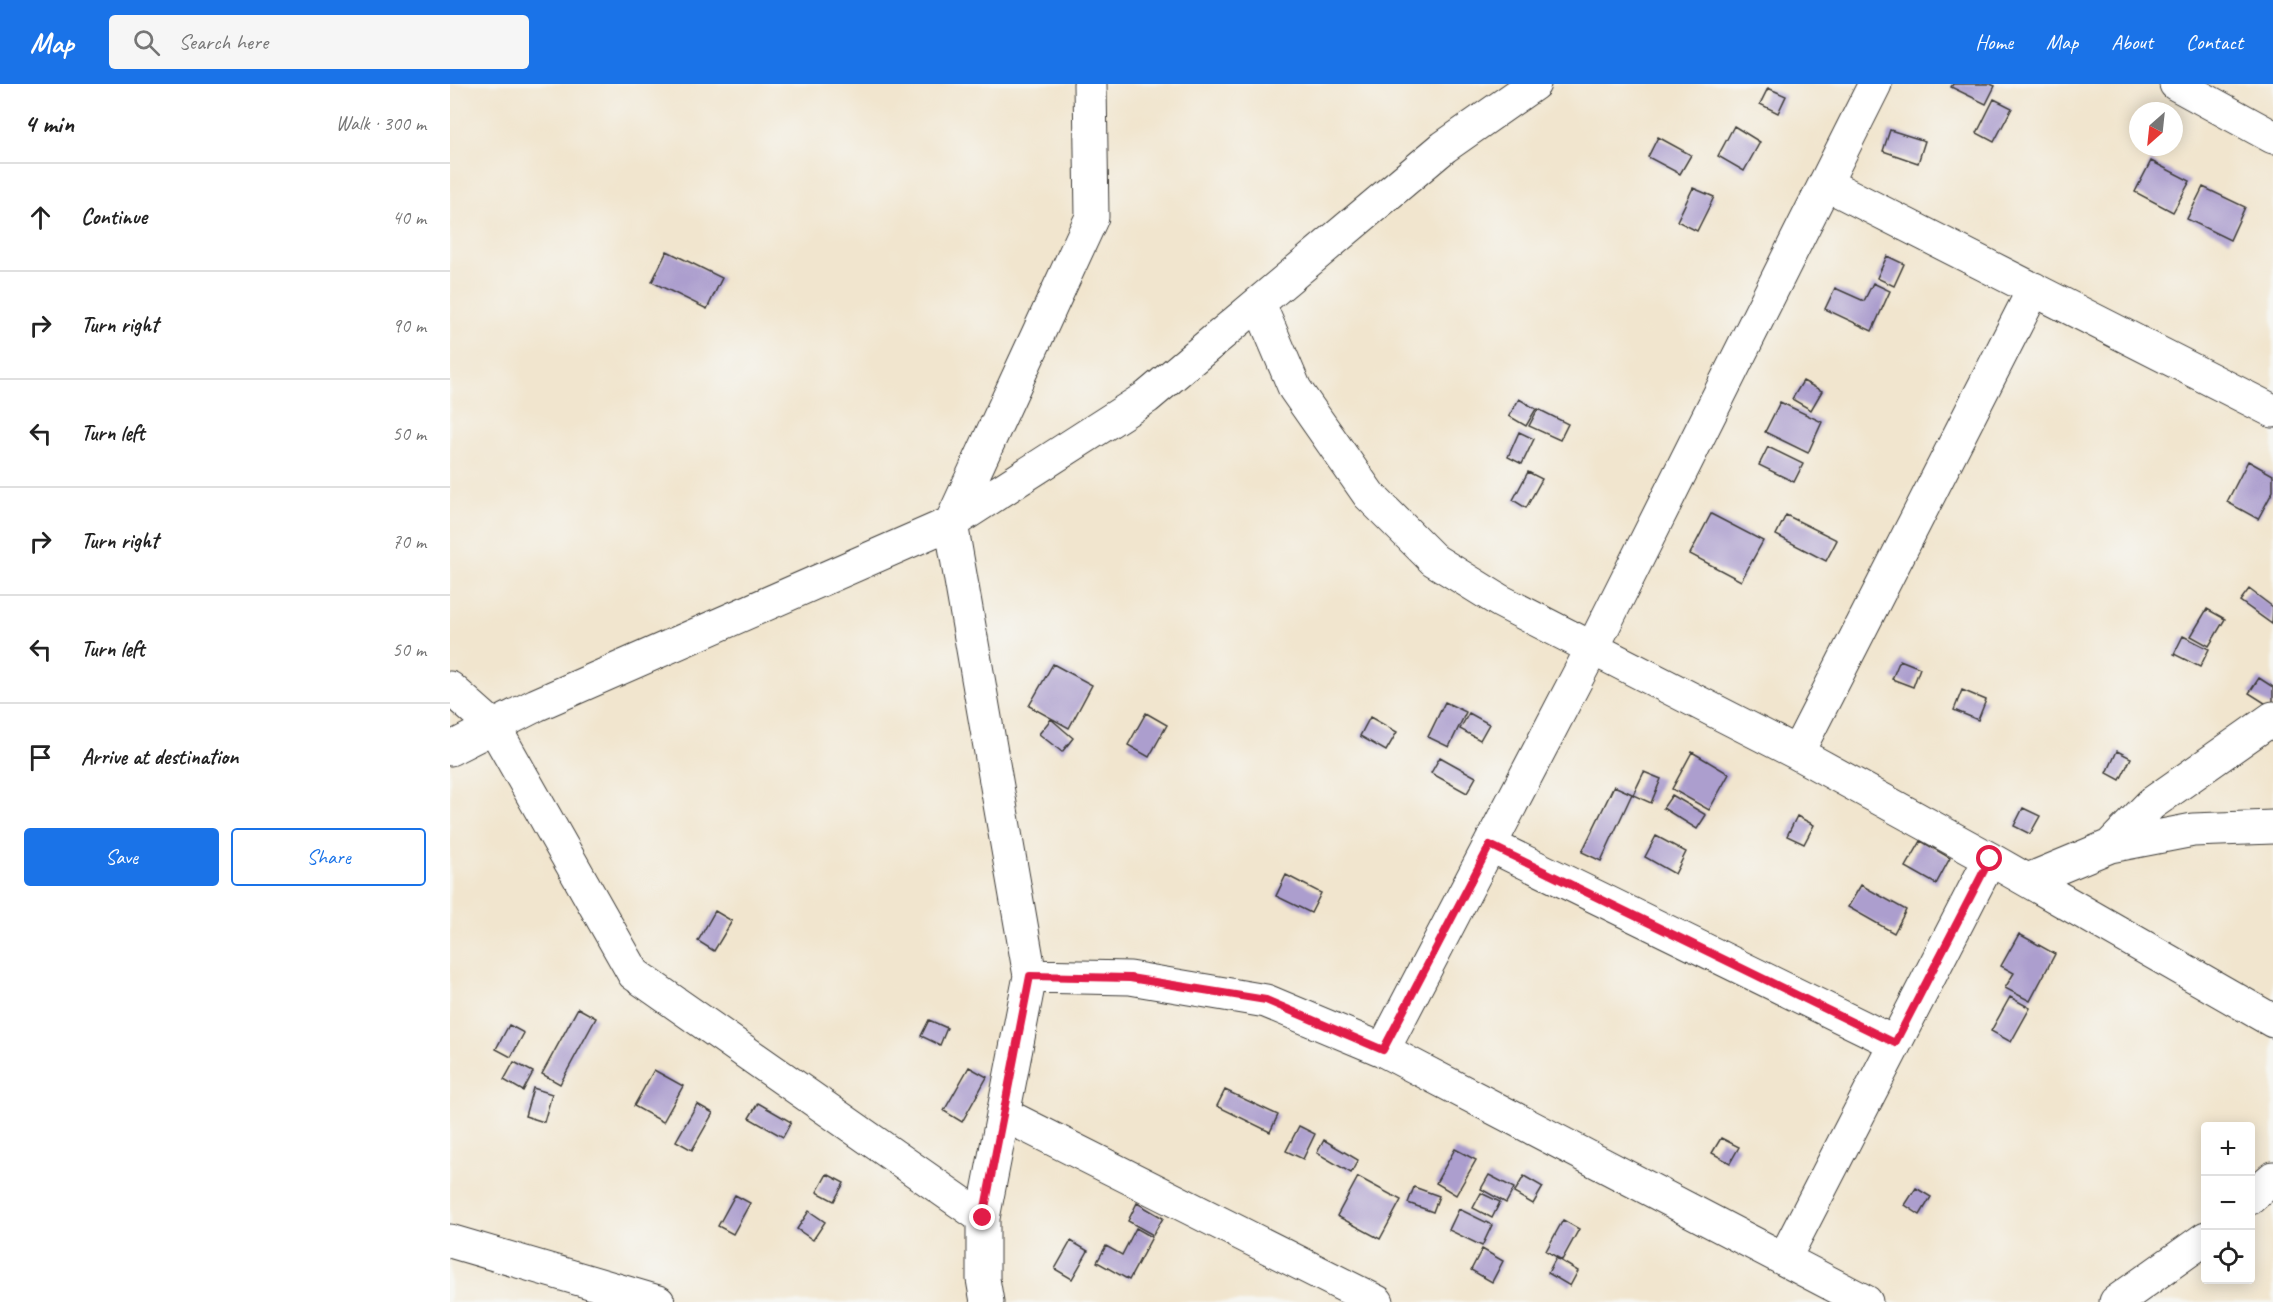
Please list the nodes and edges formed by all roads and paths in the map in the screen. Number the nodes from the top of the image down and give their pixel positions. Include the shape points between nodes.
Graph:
1 (1090, 84) edge
2 (1534, 84) edge
3 (1875, 84) edge
4 (2176, 84) edge
5 (2273, 137) edge
6 (1826, 184) junction
7 (2034, 289) junction
8 (1259, 304) junction
9 (2273, 411) edge
10 (951, 523) junction
11 (1592, 649) junction
12 (450, 688) edge
13 (2273, 718) edge
14 (494, 727) junction
15 (450, 749) edge
16 (1797, 753) junction
17 (2273, 827) edge
18 (1490, 845) junction
19 (2110, 846) junction
20 (1990, 859) junction
21 (2028, 880) junction
22 (1030, 976) junction
23 (2273, 1021) edge
24 (1895, 1043) junction
25 (1383, 1050) junction
26 (1003, 1114) junction
27 (2273, 1178) edge
28 (2255, 1194) edge
29 (983, 1218) junction
30 (450, 1241) edge
31 (2201, 1241) edge
32 (1784, 1259) junction
33 (658, 1302) edge
34 (987, 1302) edge
35 (1377, 1302) edge
36 (1866, 1302) edge
37 (2116, 1302) edge

1 - 10 street via 1092,217
2 - 8 street via 1444,147
3 - 6 street
4 - 5 street
6 - 7 street
6 - 11 street
7 - 9 street
7 - 16 street
8 - 10 street via 1148,397
8 - 11 street via 1295,389 1369,495 1434,560 1500,601
10 - 14 street via 547,700
10 - 22 street
11 - 16 street
11 - 18 street
12 - 14 street
13 - 19 street via 2151,804
14 - 15 street
14 - 29 street via 634,974
16 - 20 street
17 - 19 street via 2193,830
18 - 24 street
18 - 25 street
19 - 21 street
20 - 21 street
20 - 24 street
21 - 23 street
22 - 25 street via 1130,978 1266,1000
22 - 26 street
24 - 32 street
25 - 32 street
26 - 29 street
26 - 35 street
27 - 28 street
29 - 34 street
30 - 33 street
31 - 37 street
32 - 36 street

